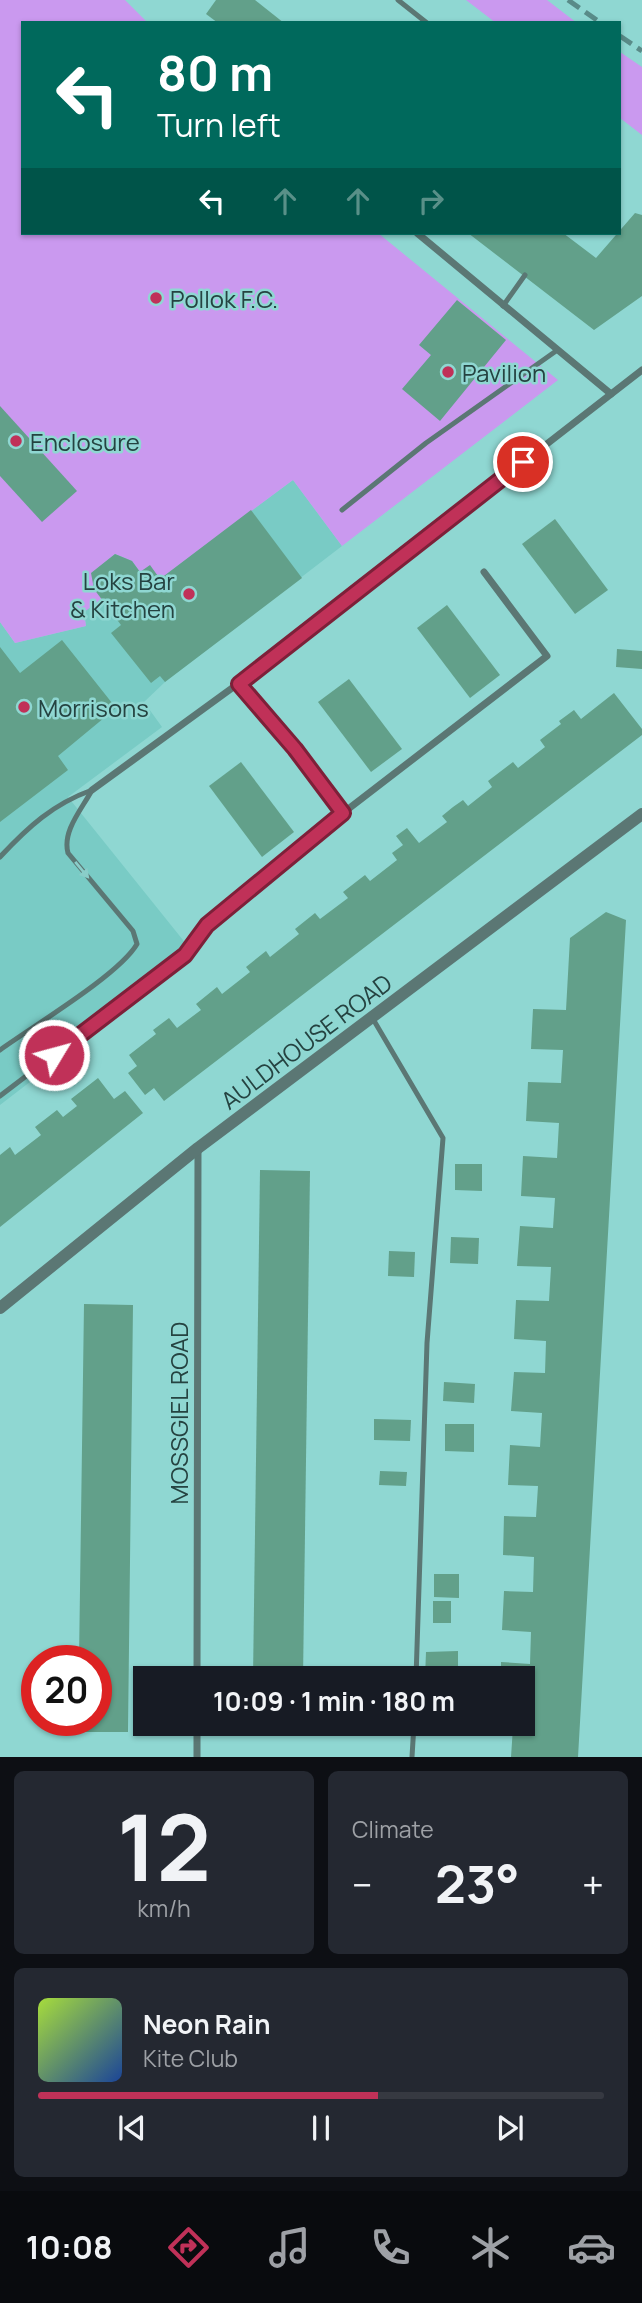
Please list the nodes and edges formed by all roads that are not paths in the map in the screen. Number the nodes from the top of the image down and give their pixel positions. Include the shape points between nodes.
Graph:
1 (398, 0) edge
2 (424, 21) edge
3 (420, 235) edge
4 (525, 275) dead end
5 (503, 306) junction
6 (555, 351) junction
7 (642, 370) edge
8 (611, 394) junction
9 (342, 510) dead end
10 (484, 572) dead end
11 (239, 684) junction
12 (92, 790) junction
13 (343, 813) junction
14 (642, 814) edge
15 (0, 857) edge
16 (207, 925) joint
17 (372, 1018) junction
18 (0, 1050) edge
19 (0, 1096) edge
20 (198, 1148) junction
21 (0, 1308) edge
22 (197, 1666) edge
23 (416, 1666) edge
24 (197, 1736) edge
25 (413, 1736) edge
26 (197, 1757) edge
27 (412, 1757) edge

1 - 2 lane
3 - 5 street
4 - 5 lane
5 - 6 street
6 - 8 street
6 - 9 lane
7 - 8 street
8 - 11 street
10 - 13 street via 547,656
11 - 12 street
11 - 13 street
12 - 15 lane via 63,800
12 -> 18 lane via 65,843 68,853 133,931 137,944 113,969
13 - 16 street
14 - 17 street, AULDHOUSE ROAD
16 - 19 lane via 185,955
17 - 20 street, AULDHOUSE ROAD
17 - 23 lane via 443,1138 427,1343
20 - 21 street, AULDHOUSE ROAD
20 - 22 street, MOSSGIEL ROAD
24 - 26 street
25 - 27 lane

